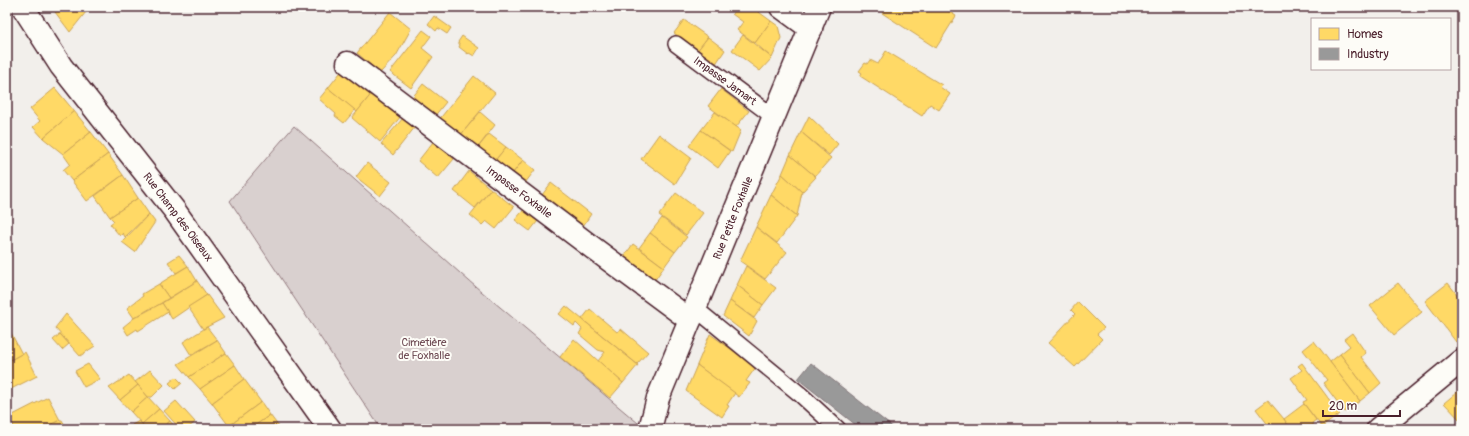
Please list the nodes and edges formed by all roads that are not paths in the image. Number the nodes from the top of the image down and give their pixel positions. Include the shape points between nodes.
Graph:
1 (23, 7) edge
2 (781, 7) edge
3 (819, 7) edge
4 (811, 29) junction
5 (676, 44) dead end
6 (348, 63) dead end
7 (774, 117) junction
8 (693, 314) junction
9 (1462, 360) edge
10 (330, 429) edge
11 (650, 429) edge
12 (838, 429) edge
13 (1378, 429) edge

1 - 10 street, Rue Champ des Oiseaux via 62,66 175,211
2 - 4 street
3 - 4 street, Rue Petite Foxhalle
4 - 7 street, Rue Petite Foxhalle
5 - 7 lane, Impasse Jamart
6 - 8 street, Impasse Foxhalle via 591,246
7 - 8 street, Rue Petite Foxhalle
8 - 11 street, Rue Petite Foxhalle via 658,398
8 - 12 lane via 801,395
9 - 13 street

